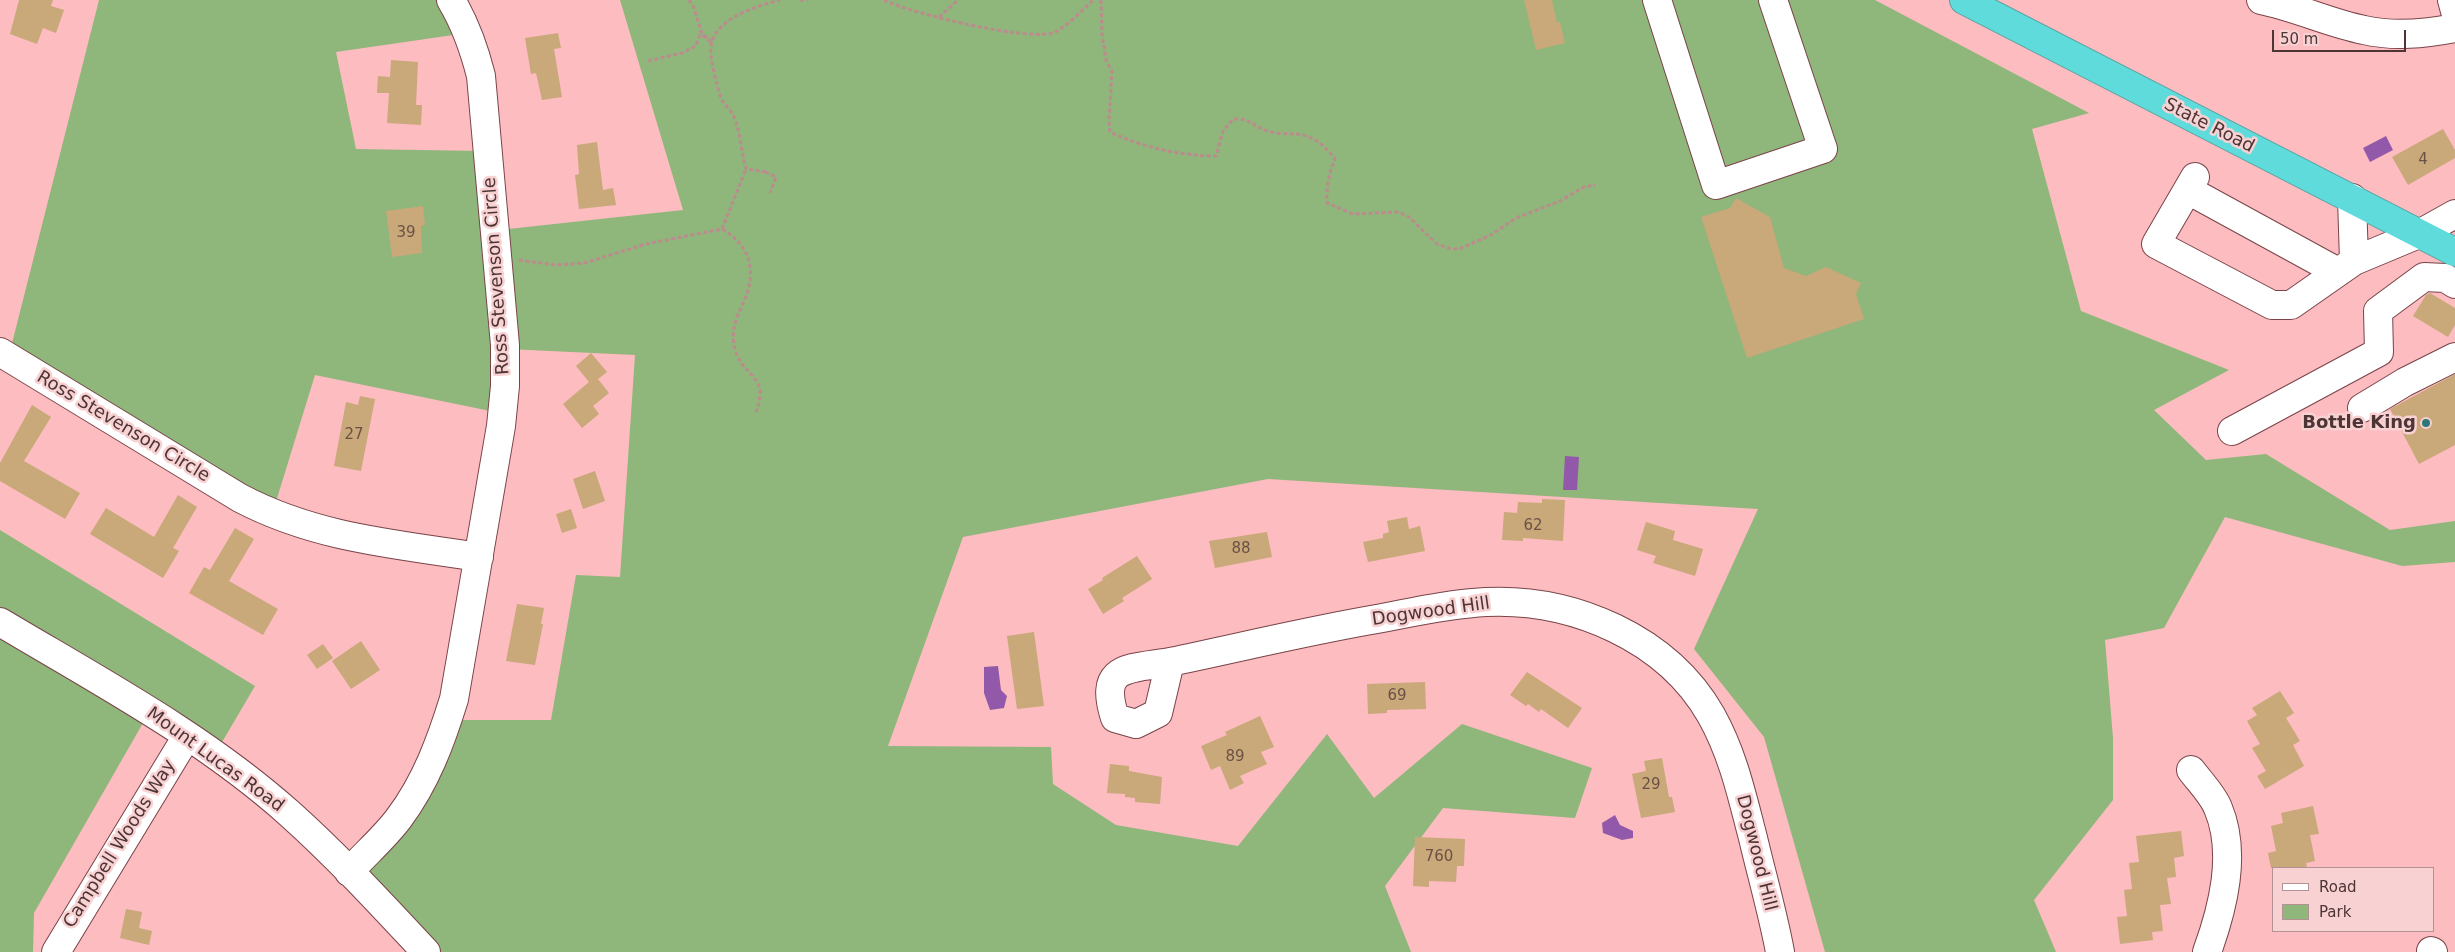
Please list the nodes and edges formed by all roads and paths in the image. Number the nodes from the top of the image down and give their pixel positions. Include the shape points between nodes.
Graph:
1 (451, 0) edge
2 (689, 0) edge
3 (780, 0) edge
4 (800, 0) edge
5 (808, 0) edge
6 (884, 0) edge
7 (958, 0) edge
8 (1093, 0) edge
9 (1101, 0) edge
10 (1773, 0) edge
11 (1964, 0) edge
12 (2261, 0) edge
13 (2452, 0) edge
14 (1661, 1) edge
15 (2455, 11) edge
16 (939, 18) junction
17 (2455, 28) edge
18 (700, 32) junction
19 (712, 43) junction
20 (648, 61) dead end
21 (746, 169) junction
22 (1595, 185) dead end
23 (770, 194) dead end
24 (2352, 198) junction
25 (2455, 214) edge
26 (722, 228) junction
27 (2421, 233) junction
28 (2455, 252) edge
29 (514, 259) dead end
30 (2346, 267) junction
31 (2452, 275) edge
32 (0, 352) edge
33 (2455, 357) edge
34 (2362, 408) dead end
35 (756, 412) dead end
36 (2232, 431) dead end
37 (479, 557) junction
38 (0, 622) edge
39 (1170, 662) dead end
40 (187, 736) junction
41 (2191, 770) dead end
42 (349, 872) junction
43 (56, 952) edge
44 (426, 952) edge
45 (1780, 952) edge
46 (2207, 952) edge

1 - 37 street, Ross Stevenson Circle via 464,21 481,76 505,345 501,426
2 - 18 path
3 - 19 path via 752,7 737,15 724,24
4 - 5 path
6 - 16 path
7 - 16 path
8 - 16 path via 1055,33 1012,33
9 - 22 path via 1106,60 1112,71 1110,132 1129,140 1216,156 1223,130 1232,119 1241,118 1265,130 1307,136 1319,142 1335,159 1326,192 1327,203 1353,214 1398,212 1409,217 1437,244 1451,249 1459,249 1491,235 1516,218
10 - 14 street via 1823,148 1716,185
11 - 24 highway, State Road
12 - 17 street via 2364,30 2394,35 2425,34
13 - 15 street
18 - 19 path
18 - 20 path via 696,46 682,53
19 - 21 path via 710,47 720,96 734,116
21 - 23 path via 776,177
21 - 26 path
24 - 27 highway, State Road
24 - 30 street
25 - 27 street
26 - 29 path via 646,244 584,263 556,264
26 - 35 path via 737,238 749,259 749,286 737,312 732,336 736,355 759,384 762,396
27 - 28 highway, State Road
27 - 30 street
30 - 30 street via 2291,305 2272,305 2156,244 2192,184
31 - 36 street via 2424,277 2378,312 2379,352
32 - 37 street, Ross Stevenson Circle via 267,512 334,534
33 - 34 street
37 - 42 street, Ross Stevenson Circle via 454,699 442,738 428,770 398,819
38 - 40 street, Mount Lucas Road
39 - 45 street, Dogwood Hill via 1291,634 1487,602 1557,609 1622,631 1668,664 1691,687 1725,742 1736,773
40 - 42 street, Mount Lucas Road via 290,814
40 - 43 street, Campbell Woods Way
41 - 46 street via 2218,808 2225,834 2227,862 2223,898
42 - 44 street, Mount Lucas Road

